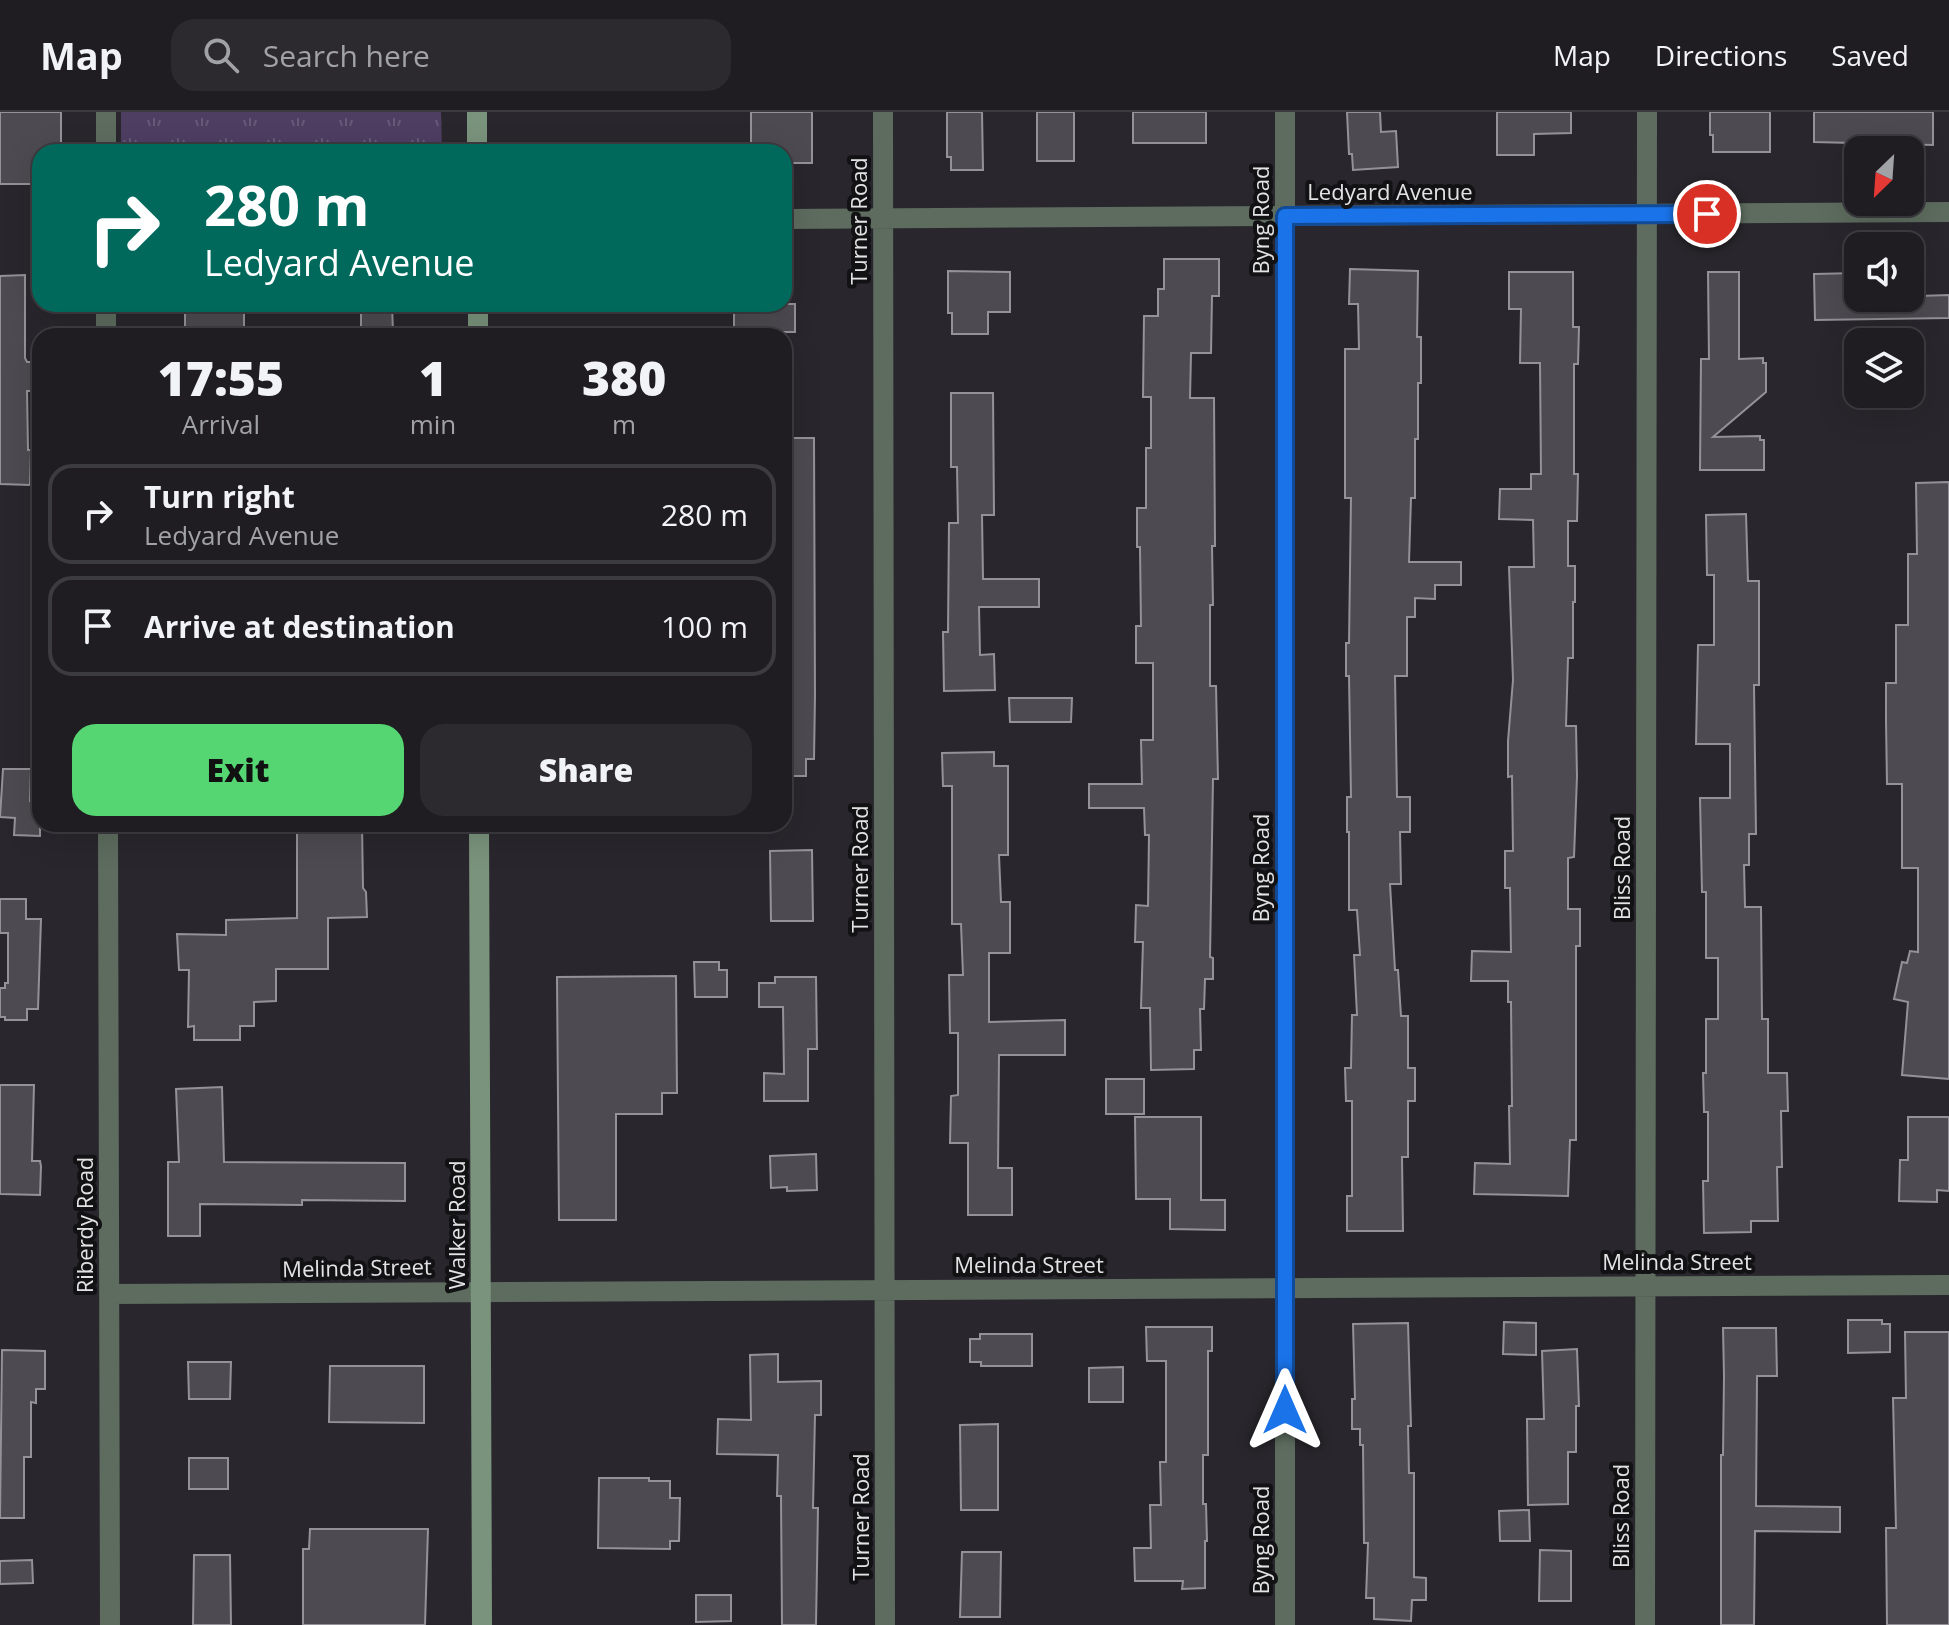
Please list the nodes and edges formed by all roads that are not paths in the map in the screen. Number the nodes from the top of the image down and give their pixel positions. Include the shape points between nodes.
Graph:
1 (106, 112) edge
2 (477, 112) edge
3 (883, 112) edge
4 (1285, 112) edge
5 (1647, 112) edge
6 (106, 144) edge
7 (477, 144) edge
8 (1949, 212) edge
9 (1646, 214) junction
10 (1285, 216) junction
11 (792, 219) edge
12 (883, 219) junction
13 (108, 832) edge
14 (479, 832) edge
15 (1949, 1285) edge
16 (1645, 1286) junction
17 (1285, 1288) junction
18 (885, 1289) junction
19 (482, 1291) junction
20 (109, 1294) junction
21 (110, 1625) edge
22 (482, 1625) edge
23 (885, 1625) edge
24 (1285, 1625) edge
25 (1645, 1625) edge

1 - 6 street
2 - 7 main road
3 - 12 street, Turner Road
4 - 10 street, Byng Road
5 - 9 street, Bliss Road
8 - 9 street, Ledyard Avenue
9 - 10 street, Ledyard Avenue
9 - 16 street, Bliss Road
10 - 12 street, Ledyard Avenue
10 - 17 street, Byng Road
11 - 12 street, Ledyard Avenue
12 - 18 street, Turner Road
13 - 20 street, Riberdy Road
14 - 19 main road, Walker Road
15 - 16 street, Melinda Street
16 - 17 street, Melinda Street
16 - 25 street, Bliss Road
17 - 18 street, Melinda Street
17 - 24 street, Byng Road
18 - 19 street, Melinda Street
18 - 23 street, Turner Road
19 - 20 street, Melinda Street
19 - 22 main road, Walker Road
20 - 21 street, Riberdy Road

